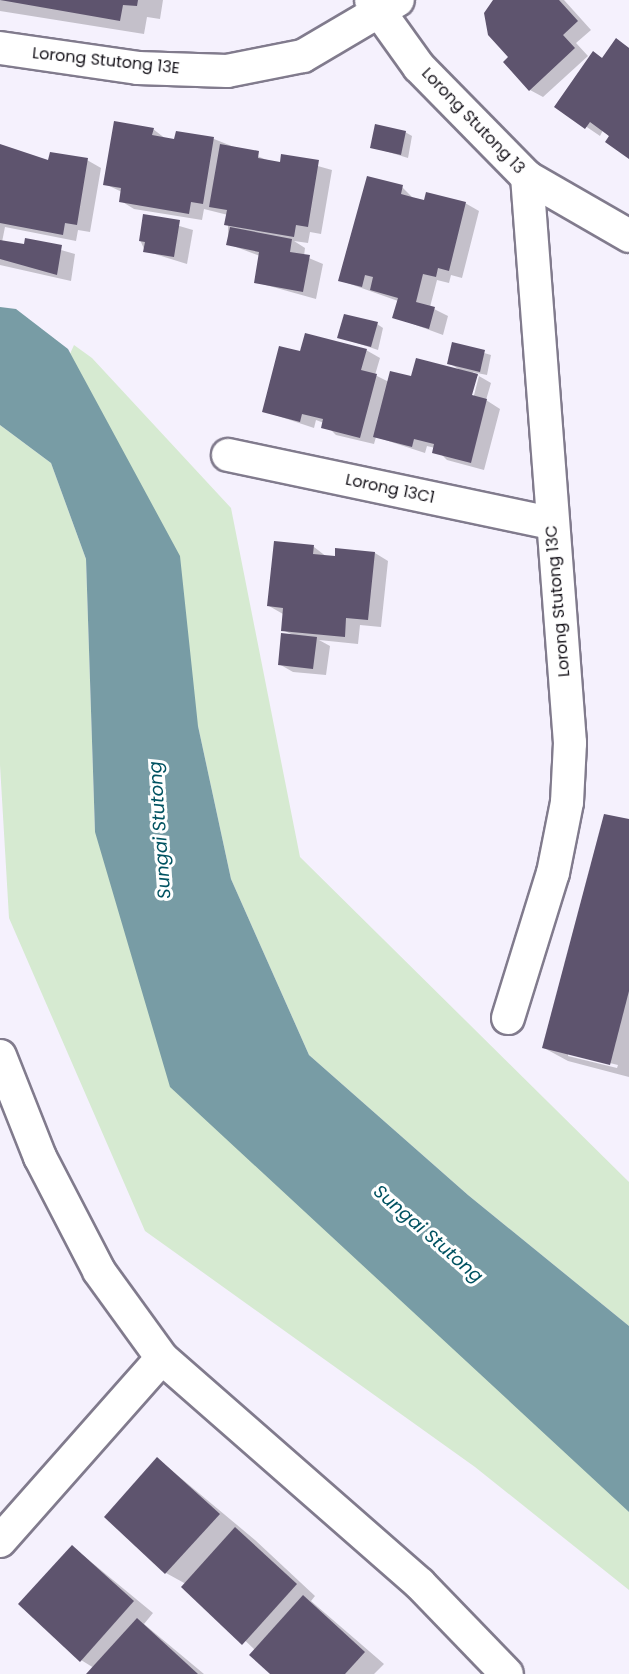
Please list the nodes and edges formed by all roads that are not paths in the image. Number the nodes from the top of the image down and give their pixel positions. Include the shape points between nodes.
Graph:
1 (383, 5) edge
2 (0, 48) edge
3 (527, 177) junction
4 (629, 236) edge
5 (228, 455) dead end
6 (552, 523) junction
7 (508, 1018) dead end
8 (0, 1056) edge
9 (162, 1358) junction
10 (0, 1541) edge
11 (507, 1674) edge

1 - 2 street, Lorong Stutong 13E via 303,56 227,71 138,68
1 - 3 street, Lorong Stutong 13 via 419,67
3 - 4 street, Lorong Stutong 13
3 - 6 street, Lorong Stutong 13C
5 - 6 street, Lorong 13C1
6 - 7 street, Lorong Stutong 13C via 570,743 567,802 553,873
8 - 9 street via 40,1157 99,1271
9 - 10 street
9 - 11 street via 420,1584

